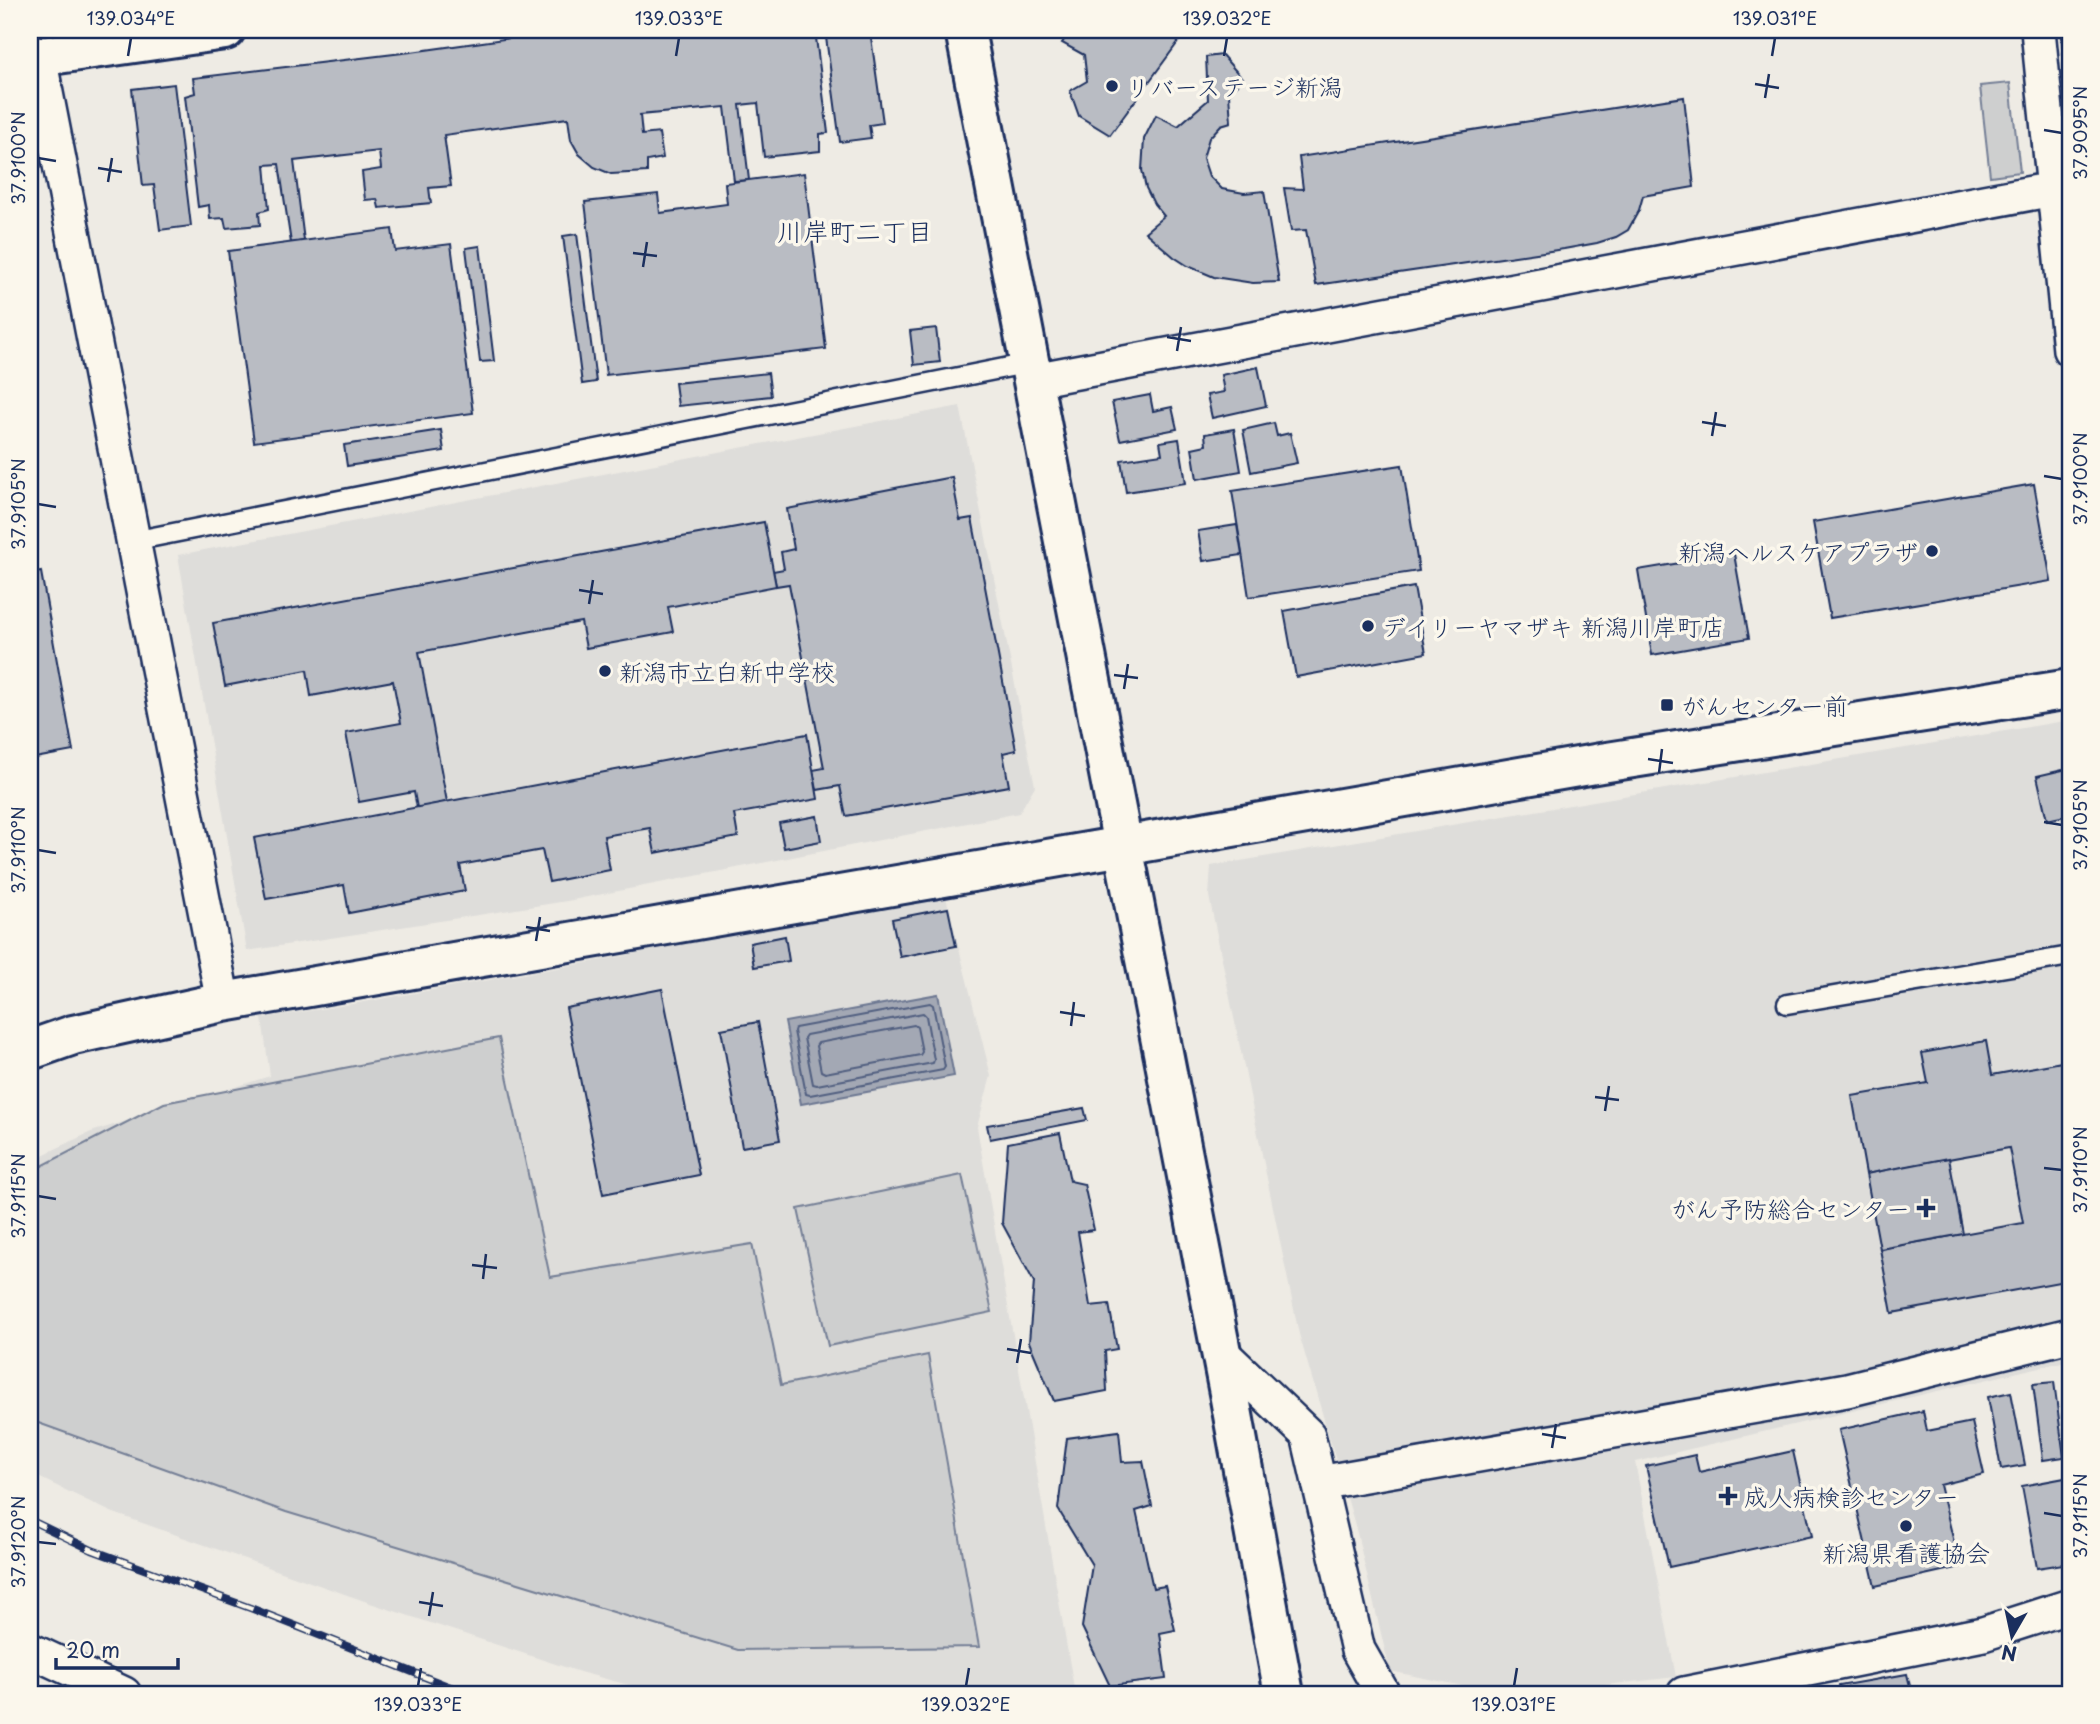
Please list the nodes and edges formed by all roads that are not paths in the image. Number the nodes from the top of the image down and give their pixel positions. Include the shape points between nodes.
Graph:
1 (225, 30) edge
2 (965, 30) edge
3 (2038, 30) edge
4 (34, 58) edge
5 (2062, 188) edge
6 (2070, 350) edge
7 (1032, 372) junction
8 (133, 541) junction
9 (2070, 688) edge
10 (1124, 846) junction
11 (2070, 956) edge
12 (223, 1002) junction
13 (1787, 1004) dead end
14 (30, 1050) edge
15 (2070, 1335) edge
16 (1222, 1353) junction
17 (1319, 1483) junction
18 (2070, 1606) edge
19 (30, 1650) edge
20 (124, 1694) edge
21 (1284, 1694) edge
22 (1383, 1694) edge
23 (1684, 1694) edge

1 - 4 street
2 - 7 street
3 - 5 street
4 - 8 street
5 - 6 street
5 - 7 street
7 - 8 lane
7 - 10 street
8 - 12 street
9 - 10 street
10 - 12 street
10 - 16 street
11 - 13 lane
12 - 14 street via 73,1035
15 - 17 street via 1847,1390
16 - 17 street via 1308,1435
16 - 21 street
17 - 22 street via 1358,1650
18 - 23 street via 1983,1634
19 - 20 street

